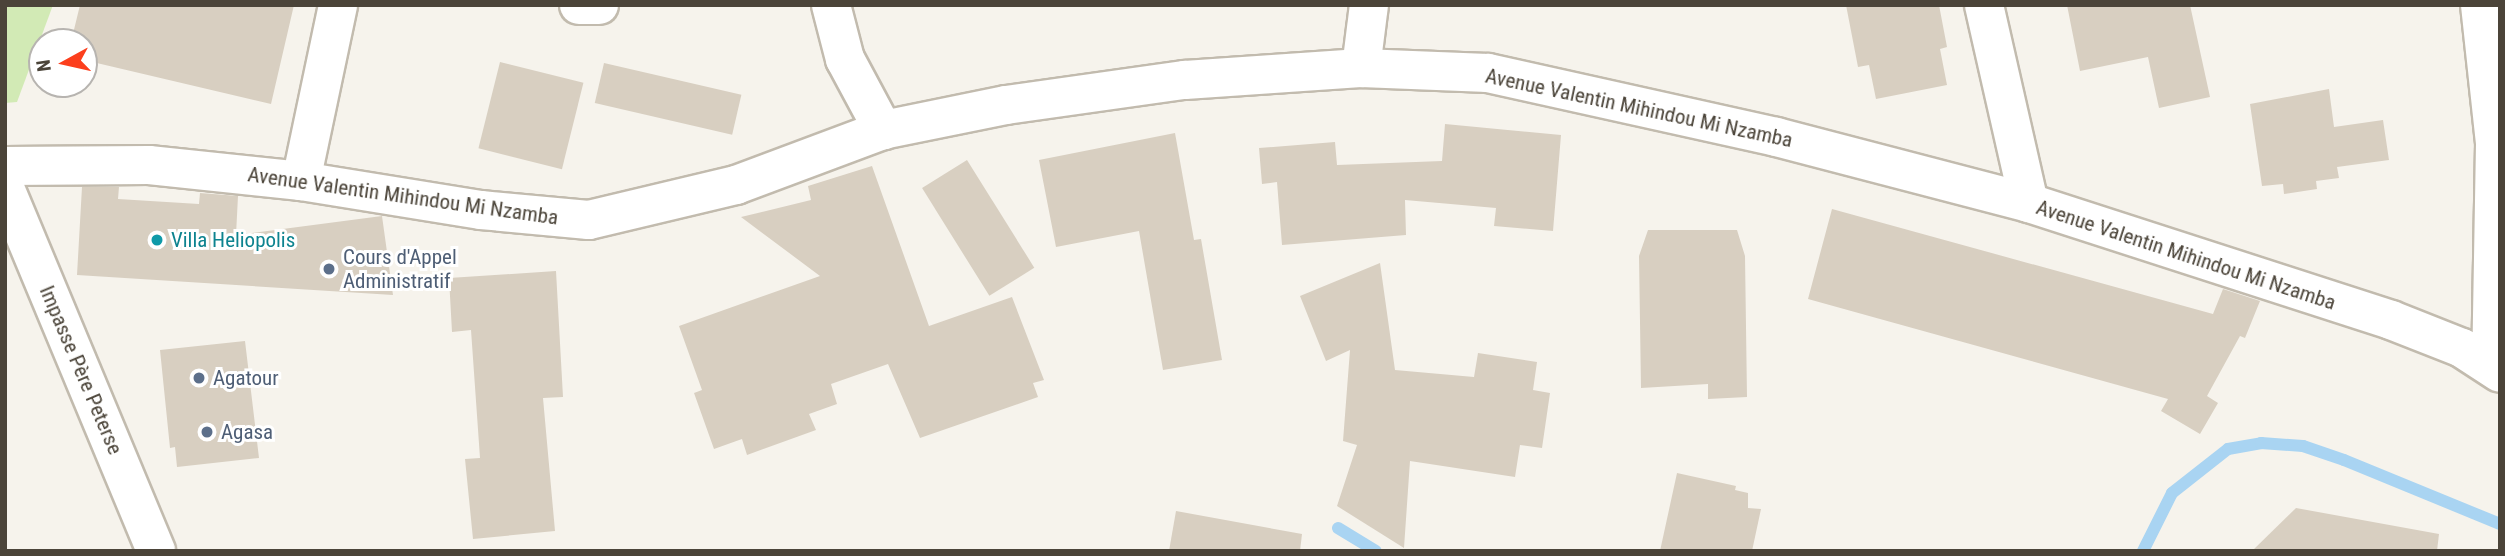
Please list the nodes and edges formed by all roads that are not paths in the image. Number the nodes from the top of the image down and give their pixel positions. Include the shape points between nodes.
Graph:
1 (338, 5) edge
2 (579, 5) edge
3 (599, 5) edge
4 (831, 5) edge
5 (1369, 5) edge
6 (1984, 5) edge
7 (2480, 5) edge
8 (1361, 68) junction
9 (883, 130) junction
10 (2497, 144) edge
11 (5, 166) edge
12 (302, 181) junction
13 (5, 188) edge
14 (2029, 203) junction
15 (2495, 369) edge
16 (156, 551) edge

1 - 12 street
2 - 3 street
4 - 9 street via 845,59
5 - 8 street
6 - 14 street
7 - 10 street
8 - 9 street, Avenue Valentin Mihindou Mi Nzamba via 1185,80 1006,105
8 - 14 street, Avenue Valentin Mihindou Mi Nzamba via 1488,73 1548,83
9 - 12 street, Avenue Valentin Mihindou Mi Nzamba via 736,185 589,220 481,210
10 - 15 street
11 - 12 street, Avenue Valentin Mihindou Mi Nzamba via 149,165
13 - 16 street, Impasse Père Peterse
14 - 15 street, Avenue Valentin Mihindou Mi Nzamba via 2391,320

